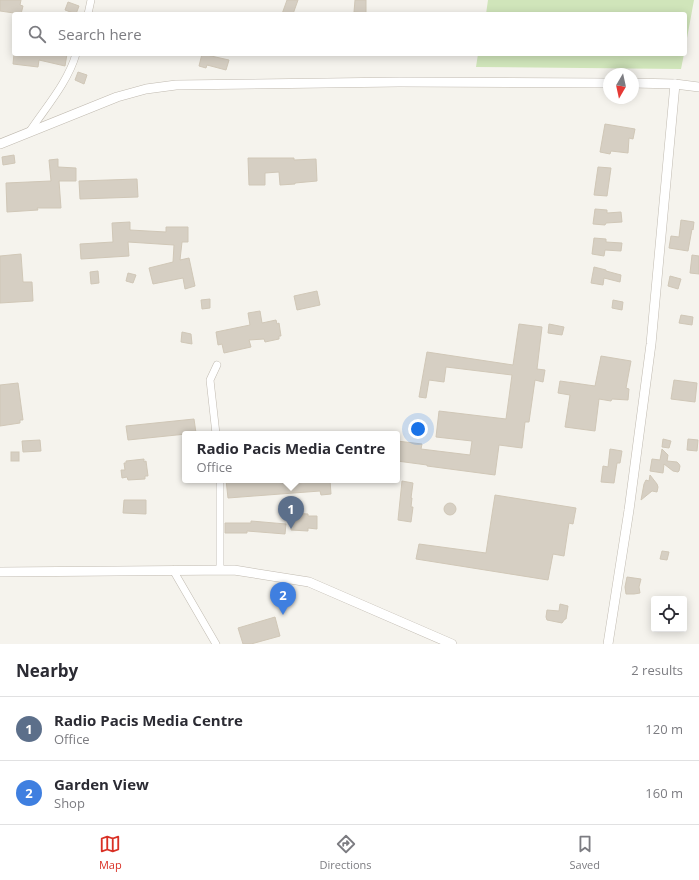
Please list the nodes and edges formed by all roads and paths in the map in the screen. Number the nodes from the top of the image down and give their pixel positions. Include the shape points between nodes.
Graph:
1 (91, 0) edge
2 (88, 12) edge
3 (75, 56) edge
4 (603, 83) edge
5 (639, 83) edge
6 (675, 84) junction
7 (699, 86) edge
8 (30, 131) junction
9 (0, 144) edge
10 (217, 365) dead end
11 (216, 431) edge
12 (220, 483) edge
13 (173, 570) junction
14 (220, 570) junction
15 (0, 572) edge
16 (216, 644) edge
17 (452, 644) edge
18 (608, 644) edge

1 - 2 street
3 - 8 street via 66,78
4 - 8 street via 176,85 117,96
5 - 6 street
6 - 7 street
6 - 18 street via 651,344
8 - 9 street
10 - 11 street via 210,380
12 - 14 street
13 - 14 street
13 - 15 street
13 - 16 street
14 - 17 street via 309,582

